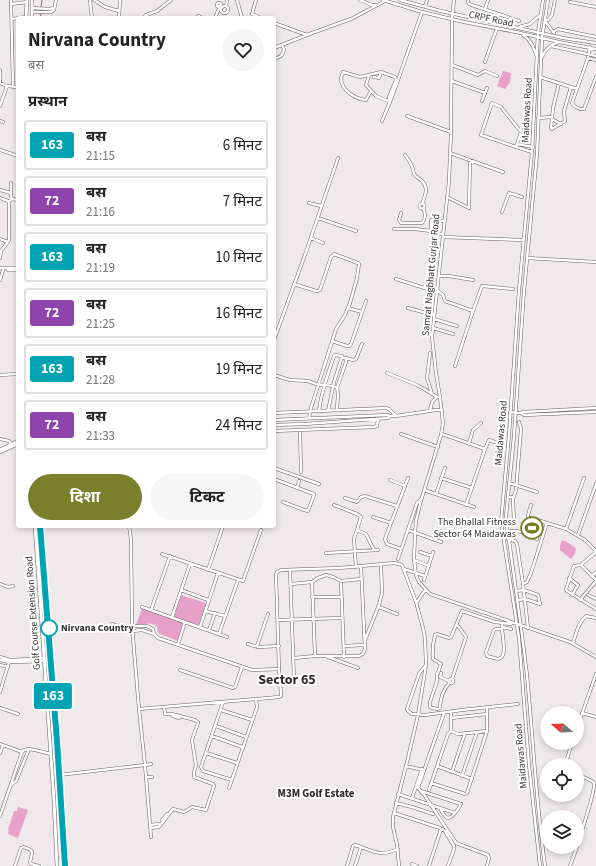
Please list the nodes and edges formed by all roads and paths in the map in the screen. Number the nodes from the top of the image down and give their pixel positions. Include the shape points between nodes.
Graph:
1 (32, 0) edge
2 (56, 0) edge
3 (90, 0) edge
4 (94, 0) edge
5 (120, 0) edge
6 (171, 0) edge
7 (227, 0) edge
8 (237, 0) edge
9 (256, 0) edge
10 (360, 0) edge
11 (383, 0) edge
12 (400, 0) edge
13 (427, 0) edge
14 (454, 0) edge
15 (468, 0) edge
16 (488, 0) edge
17 (543, 0) edge
18 (548, 0) edge
19 (555, 0) edge
20 (27, 1) edge
21 (387, 1) edge
22 (11, 2) edge
23 (570, 2) dead end
24 (219, 3) edge
25 (378, 5) junction
26 (226, 6) dead end
27 (424, 7) junction
28 (596, 7) edge
29 (485, 9) junction
30 (32, 10) junction
31 (120, 11) junction
32 (422, 12) junction
33 (453, 14) junction
34 (498, 15) junction
35 (26, 16) edge
36 (32, 16) edge
37 (92, 16) edge
38 (119, 16) edge
39 (145, 16) edge
40 (216, 16) edge
41 (241, 16) edge
42 (256, 16) edge
43 (540, 16) junction
44 (12, 18) junction
45 (16, 18) edge
46 (452, 18) junction
47 (545, 20) junction
48 (519, 22) dead end
49 (495, 23) junction
50 (276, 24) edge
51 (517, 27) junction
52 (497, 28) junction
53 (516, 32) junction
54 (538, 32) junction
55 (553, 32) junction
56 (543, 33) junction
57 (308, 35) junction
58 (538, 37) junction
59 (559, 37) junction
60 (542, 38) junction
61 (596, 38) edge
62 (559, 42) junction
63 (596, 44) edge
64 (282, 45) junction
65 (551, 46) junction
66 (276, 47) edge
67 (586, 47) junction
68 (590, 47) junction
69 (596, 48) edge
70 (585, 53) junction
71 (589, 54) junction
72 (596, 56) edge
73 (276, 58) edge
74 (588, 58) junction
75 (537, 59) junction
76 (541, 60) junction
77 (596, 60) edge
78 (485, 62) dead end
79 (452, 65) junction
80 (0, 70) edge
81 (381, 72) junction
82 (369, 75) junction
83 (497, 76) dead end
84 (374, 77) dead end
85 (540, 77) junction
86 (596, 77) edge
87 (452, 81) junction
88 (0, 83) edge
89 (559, 83) junction
90 (7, 86) junction
91 (13, 87) joint
92 (571, 87) junction
93 (487, 88) dead end
94 (577, 89) junction
95 (371, 91) junction
96 (485, 94) junction
97 (391, 97) junction
98 (482, 101) dead end
99 (0, 106) edge
100 (407, 116) dead end
101 (538, 118) junction
102 (552, 118) junction
103 (382, 121) dead end
104 (561, 124) junction
105 (451, 132) junction
106 (517, 146) junction
107 (533, 147) junction
108 (0, 150) edge
109 (532, 152) junction
110 (450, 153) junction
111 (16, 155) edge
112 (404, 155) dead end
113 (338, 158) dead end
114 (470, 160) junction
115 (503, 172) dead end
116 (11, 183) dead end
117 (0, 190) edge
118 (11, 193) junction
119 (447, 197) junction
120 (522, 197) dead end
121 (0, 198) edge
122 (12, 199) junction
123 (16, 200) edge
124 (9, 202) junction
125 (309, 203) dead end
126 (321, 206) junction
127 (528, 211) junction
128 (531, 211) junction
129 (502, 212) dead end
130 (401, 213) dead end
131 (318, 218) junction
132 (444, 220) junction
133 (420, 223) junction
134 (394, 229) dead end
135 (420, 230) junction
136 (356, 231) dead end
137 (431, 231) junction
138 (443, 234) junction
139 (311, 238) junction
140 (443, 238) junction
141 (0, 239) edge
142 (524, 240) junction
143 (8, 242) junction
144 (323, 243) dead end
145 (0, 258) edge
146 (527, 258) junction
147 (596, 262) edge
148 (16, 269) edge
149 (1, 271) edge
150 (439, 276) junction
151 (396, 279) dead end
152 (0, 280) edge
153 (473, 280) dead end
154 (294, 284) junction
155 (513, 289) dead end
156 (437, 291) junction
157 (366, 301) dead end
158 (348, 308) junction
159 (408, 308) dead end
160 (473, 311) junction
161 (362, 312) junction
162 (434, 317) junction
163 (457, 326) dead end
164 (433, 328) junction
165 (276, 334) edge
166 (453, 334) dead end
167 (332, 341) junction
168 (362, 344) dead end
169 (430, 353) dead end
170 (342, 356) junction
171 (346, 358) junction
172 (455, 366) dead end
173 (387, 373) dead end
174 (16, 374) edge
175 (0, 375) edge
176 (276, 376) edge
177 (319, 384) junction
178 (324, 385) junction
179 (333, 386) junction
180 (337, 388) junction
181 (432, 394) junction
182 (439, 397) junction
183 (596, 408) edge
184 (328, 410) junction
185 (337, 410) junction
186 (442, 410) junction
187 (310, 411) junction
188 (319, 411) junction
189 (430, 411) junction
190 (288, 412) junction
191 (510, 412) junction
192 (516, 412) junction
193 (596, 412) edge
194 (276, 413) edge
195 (520, 413) junction
196 (390, 416) junction
197 (396, 416) junction
198 (309, 418) junction
199 (288, 419) junction
200 (378, 419) junction
201 (276, 420) edge
202 (519, 422) dead end
203 (481, 423) dead end
204 (307, 424) junction
205 (276, 425) edge
206 (292, 425) junction
207 (296, 430) junction
208 (302, 430) junction
209 (276, 431) edge
210 (401, 434) dead end
211 (442, 434) junction
212 (0, 439) edge
213 (16, 443) edge
214 (16, 443) edge
215 (469, 443) junction
216 (11, 444) junction
217 (501, 444) dead end
218 (438, 447) junction
219 (485, 449) junction
220 (0, 451) edge
221 (445, 468) dead end
222 (276, 469) edge
223 (301, 472) dead end
224 (408, 478) dead end
225 (441, 478) junction
226 (584, 478) dead end
227 (276, 480) edge
228 (390, 480) dead end
229 (299, 481) dead end
230 (509, 483) junction
231 (319, 484) dead end
232 (596, 484) edge
233 (516, 485) junction
234 (405, 486) junction
235 (297, 488) junction
236 (472, 488) junction
237 (424, 490) junction
238 (537, 492) dead end
239 (436, 494) junction
240 (508, 497) junction
241 (345, 498) dead end
242 (421, 499) junction
243 (513, 499) junction
244 (283, 502) dead end
245 (334, 505) dead end
246 (466, 505) junction
247 (531, 505) dead end
248 (398, 506) junction
249 (474, 507) dead end
250 (373, 517) dead end
251 (514, 522) dead end
252 (391, 523) junction
253 (547, 523) junction
254 (35, 528) edge
255 (40, 528) edge
256 (129, 528) edge
257 (222, 528) edge
258 (566, 529) junction
259 (261, 530) dead end
260 (357, 530) junction
261 (408, 530) junction
262 (507, 531) junction
263 (415, 533) junction
264 (578, 535) junction
265 (508, 539) junction
266 (537, 539) dead end
267 (441, 542) dead end
268 (401, 549) junction
269 (374, 550) junction
270 (378, 550) dead end
271 (355, 551) junction
272 (596, 551) edge
273 (420, 552) dead end
274 (326, 553) dead end
275 (162, 554) dead end
276 (170, 556) junction
277 (398, 559) dead end
278 (414, 560) junction
279 (190, 564) junction
280 (381, 564) junction
281 (581, 565) junction
282 (356, 566) junction
283 (360, 566) junction
284 (429, 566) junction
285 (325, 568) junction
286 (208, 570) junction
287 (290, 570) junction
288 (404, 570) junction
289 (596, 572) edge
290 (218, 573) junction
291 (415, 573) junction
292 (326, 575) junction
293 (426, 576) junction
294 (592, 576) junction
295 (569, 578) junction
296 (361, 579) junction
297 (238, 580) junction
298 (424, 580) dead end
299 (596, 580) edge
300 (340, 581) junction
301 (312, 582) junction
302 (0, 584) edge
303 (291, 584) junction
304 (523, 584) junction
305 (13, 586) dead end
306 (595, 586) edge
307 (181, 590) junction
308 (425, 590) junction
309 (524, 590) junction
310 (516, 591) junction
311 (572, 595) junction
312 (588, 595) dead end
313 (312, 597) junction
314 (341, 597) junction
315 (525, 599) junction
316 (596, 599) edge
317 (208, 600) junction
318 (518, 600) junction
319 (580, 600) junction
320 (416, 602) junction
321 (142, 607) dead end
322 (379, 608) junction
323 (596, 609) edge
324 (151, 610) junction
325 (205, 610) junction
326 (214, 613) junction
327 (268, 614) dead end
328 (396, 614) dead end
329 (225, 616) junction
330 (172, 618) junction
331 (342, 618) junction
332 (596, 618) edge
333 (292, 619) junction
334 (313, 619) junction
335 (278, 620) junction
336 (185, 622) junction
337 (112, 624) dead end
338 (511, 624) dead end
339 (517, 624) junction
340 (456, 625) junction
341 (132, 626) junction
342 (521, 626) junction
343 (200, 627) junction
344 (502, 627) junction
345 (528, 628) junction
346 (511, 629) dead end
347 (129, 630) dead end
348 (209, 630) junction
349 (133, 631) junction
350 (154, 634) junction
351 (219, 634) junction
352 (227, 637) dead end
353 (364, 643) junction
354 (573, 643) junction
355 (178, 644) junction
356 (248, 644) dead end
357 (425, 644) junction
358 (433, 645) junction
359 (257, 646) junction
360 (279, 646) junction
361 (344, 646) junction
362 (426, 649) junction
363 (433, 649) junction
364 (315, 656) junction
365 (0, 657) edge
366 (328, 657) junction
367 (344, 657) junction
368 (596, 657) edge
369 (294, 658) junction
370 (51, 659) junction
371 (0, 660) edge
372 (44, 660) junction
373 (11, 661) junction
374 (0, 664) edge
375 (426, 665) junction
376 (8, 667) junction
377 (242, 667) junction
378 (358, 668) dead end
379 (279, 669) junction
380 (180, 670) dead end
381 (441, 673) dead end
382 (596, 674) edge
383 (294, 680) dead end
384 (451, 681) junction
385 (1, 687) edge
386 (0, 692) edge
387 (256, 699) junction
388 (223, 702) junction
389 (518, 704) dead end
390 (164, 707) junction
391 (584, 707) edge
392 (0, 708) edge
393 (439, 708) junction
394 (487, 708) junction
395 (139, 710) junction
396 (221, 710) junction
397 (451, 712) junction
398 (441, 713) junction
399 (18, 714) dead end
400 (172, 714) junction
401 (487, 714) junction
402 (584, 714) edge
403 (418, 715) junction
404 (596, 717) edge
405 (178, 718) dead end
406 (451, 718) junction
407 (252, 720) junction
408 (216, 726) junction
409 (451, 731) junction
410 (487, 731) junction
411 (477, 732) junction
412 (465, 733) junction
413 (212, 736) junction
414 (246, 737) junction
415 (1, 745) edge
416 (242, 748) junction
417 (29, 749) junction
418 (0, 752) edge
419 (22, 752) junction
420 (206, 753) junction
421 (51, 754) junction
422 (237, 763) junction
423 (151, 764) dead end
424 (145, 765) junction
425 (406, 766) junction
426 (438, 766) junction
427 (423, 770) junction
428 (452, 772) junction
429 (59, 775) junction
430 (462, 776) junction
431 (146, 777) junction
432 (152, 777) dead end
433 (584, 777) edge
434 (472, 779) junction
435 (232, 780) junction
436 (432, 783) junction
437 (11, 785) junction
438 (229, 788) dead end
439 (429, 790) dead end
440 (420, 791) junction
441 (398, 794) junction
442 (412, 798) junction
443 (0, 800) edge
444 (5, 802) junction
445 (396, 803) junction
446 (431, 805) junction
447 (440, 808) junction
448 (173, 809) junction
449 (182, 810) dead end
450 (394, 813) junction
451 (454, 813) junction
452 (167, 814) dead end
453 (433, 814) dead end
454 (0, 816) edge
455 (162, 824) junction
456 (584, 825) edge
457 (151, 826) junction
458 (442, 829) junction
459 (152, 837) dead end
460 (362, 847) junction
461 (398, 849) junction
462 (574, 854) edge
463 (412, 864) dead end
464 (15, 866) edge
465 (39, 866) edge
466 (57, 866) edge
467 (65, 866) edge
468 (347, 866) edge
469 (355, 866) edge
470 (399, 866) edge
471 (417, 866) edge
472 (429, 866) edge
473 (448, 866) edge
474 (488, 866) edge
475 (540, 866) edge
476 (545, 866) edge
477 (570, 866) edge

1 - 30 main road
2 - 30 street via 54,9
3 - 37 street
4 - 31 street via 105,7
5 - 31 street
6 - 39 street via 157,11
7 - 26 street
8 - 41 street
9 - 42 street via 252,14
10 - 25 street
11 - 21 street, CRPF Road
12 - 27 street
13 - 27 street
14 - 33 street, Samrat Nagbhatt Gurjar Road
15 - 29 street via 469,4
16 - 29 street
17 - 43 street, Maidawas Road
18 - 47 street, Maidawas Road
19 - 47 street via 552,17
20 - 22 street
20 - 35 main road
21 - 25 street
21 - 32 street, CRPF Road
22 - 44 street
23 - 28 street
24 - 40 street
25 - 57 street via 351,19
27 - 33 street
29 - 34 street
30 - 36 main road
31 - 38 street
32 - 46 street, CRPF Road
32 - 97 street
33 - 46 street, Samrat Nagbhatt Gurjar Road
33 - 49 street
34 - 48 street
34 - 49 street
43 - 51 street via 530,24
43 - 54 street, Maidawas Road
44 - 45 street
44 - 91 street
46 - 52 street, CRPF Road
46 - 79 street, Samrat Nagbhatt Gurjar Road
47 - 55 street
47 - 56 street, Maidawas Road
49 - 51 street
50 - 57 street
51 - 54 street
52 - 53 street, CRPF Road
52 - 78 street
53 - 58 street, CRPF Road
53 - 75 street via 527,38
54 - 56 street
54 - 58 street, Maidawas Road
55 - 59 street
55 - 61 street via 558,29
56 - 59 street
56 - 60 street, Maidawas Road
57 - 64 street
58 - 60 street, CRPF Road
58 - 75 street, Maidawas Road
59 - 63 street
60 - 62 street, CRPF Road
60 - 76 street, Maidawas Road
62 - 65 street
62 - 67 street, CRPF Road
64 - 66 street
64 - 73 street via 283,54
65 - 70 street
65 - 76 street
67 - 68 street, CRPF Road
67 - 70 street
68 - 69 street, CRPF Road
68 - 71 street
70 - 71 street
71 - 72 street
71 - 74 street
74 - 77 street
74 - 94 street
75 - 107 street, Maidawas Road
76 - 85 street, Maidawas Road
79 - 83 street via 478,75 485,71
79 - 87 street, Samrat Nagbhatt Gurjar Road
80 - 88 street
81 - 82 street
81 - 84 street via 379,78
81 - 97 street via 396,78
82 - 95 street via 366,85
82 - 95 street via 360,77 343,72 341,78 343,87 354,97 366,100
85 - 89 street
85 - 101 street, Maidawas Road
86 - 94 street via 583,109 572,104
87 - 96 street
87 - 105 street, Samrat Nagbhatt Gurjar Road
88 - 90 street
89 - 92 street
89 - 102 street
90 - 91 street
90 - 99 street
92 - 94 street
92 - 104 street via 564,111 565,120
93 - 96 street
95 - 97 street via 388,101
96 - 98 street
97 - 103 street
100 - 105 street
101 - 102 street
101 - 128 street, Maidawas Road
102 - 104 street
102 - 104 street via 552,129
105 - 110 street, Samrat Nagbhatt Gurjar Road
106 - 106 street via 481,135 492,104 501,108 521,132
106 - 107 street
106 - 109 street
107 - 109 street, Maidawas Road
108 - 111 street
109 - 127 street, Maidawas Road
110 - 114 street
110 - 119 street, Samrat Nagbhatt Gurjar Road
112 - 133 street via 414,168 414,174 426,188 420,207 423,208 425,216
113 - 126 street
114 - 115 street
114 - 119 street via 469,208
116 - 118 street
117 - 118 street
118 - 122 street
119 - 132 street, Samrat Nagbhatt Gurjar Road
120 - 129 street via 509,193
121 - 124 street
122 - 123 street
122 - 124 street
124 - 143 street
125 - 126 street
126 - 131 street
127 - 128 street
127 - 142 street, Maidawas Road
128 - 146 street, Maidawas Road
130 - 133 street via 400,222
131 - 136 street
131 - 139 street
132 - 137 street via 431,220
132 - 138 street, Samrat Nagbhatt Gurjar Road
133 - 135 street
134 - 135 street
135 - 137 street
137 - 138 street
138 - 140 street, Samrat Nagbhatt Gurjar Road
139 - 144 street
139 - 154 street
140 - 142 street
140 - 150 street, Samrat Nagbhatt Gurjar Road
141 - 143 street
142 - 191 street, Maidawas Road
143 - 145 street via 1,251
146 - 147 street
146 - 192 street, Maidawas Road
148 - 149 main road
149 - 152 street
150 - 153 street
150 - 156 street, Samrat Nagbhatt Gurjar Road
151 - 156 street
154 - 158 street via 320,290 334,254 358,262 357,278
154 - 165 street
155 - 160 street via 482,286
156 - 160 street via 443,295 446,302
156 - 162 street, Samrat Nagbhatt Gurjar Road
157 - 161 street
158 - 161 street
158 - 167 street
159 - 162 street
160 - 172 street
161 - 167 street via 349,346
162 - 163 street
162 - 164 street, Samrat Nagbhatt Gurjar Road
164 - 166 street
164 - 182 street, Samrat Nagbhatt Gurjar Road
167 - 177 street
168 - 171 street via 356,359
169 - 181 street via 427,378
170 - 171 street
170 - 178 street via 335,354
170 - 179 street
171 - 180 street
173 - 181 street
174 - 175 street
176 - 177 street
177 - 178 street
177 - 187 street
178 - 179 street
178 - 188 street
179 - 180 street
179 - 184 street
180 - 185 street
181 - 182 street
182 - 186 street, Samrat Nagbhatt Gurjar Road
182 - 189 street via 432,402
183 - 195 street
184 - 185 street
184 - 188 street
185 - 197 street via 386,408
186 - 189 street
186 - 211 street, Samrat Nagbhatt Gurjar Road
187 - 188 street
187 - 190 street
187 - 198 street
189 - 197 street
190 - 194 street
190 - 199 street
191 - 192 street
191 - 339 street, Maidawas Road via 501,522
192 - 195 street
192 - 230 street, Maidawas Road
193 - 195 street via 524,415
196 - 197 street
196 - 198 street
196 - 200 street
198 - 199 street
199 - 201 street
200 - 204 street
200 - 208 street via 378,425 374,427
202 - 233 street via 521,429
203 - 215 street via 474,430
204 - 206 street
204 - 208 street
205 - 206 street
206 - 207 street
207 - 208 street
207 - 209 street
208 - 223 street
210 - 218 street
211 - 215 street
211 - 218 street, Samrat Nagbhatt Gurjar Road
212 - 216 street
213 - 216 main road
214 - 220 main road
215 - 219 street
216 - 220 main road
217 - 219 street via 489,440
218 - 237 street, Samrat Nagbhatt Gurjar Road
219 - 236 street
221 - 225 street
222 - 231 street
224 - 234 street
225 - 236 street
225 - 239 street
226 - 258 street
227 - 235 street
228 - 234 street
229 - 235 street
230 - 233 street
230 - 240 street, Maidawas Road
232 - 264 street
233 - 238 street
233 - 243 street
234 - 248 street
235 - 244 street via 314,494 309,510
236 - 246 street
237 - 239 street
237 - 242 street, Samrat Nagbhatt Gurjar Road
239 - 246 street
240 - 243 street
240 - 262 street, Maidawas Road
241 - 248 street via 357,502 365,496
242 - 261 street via 417,503
242 - 263 street, Samrat Nagbhatt Gurjar Road
243 - 251 street
245 - 260 street via 360,516
246 - 249 street
247 - 253 street via 528,517
248 - 252 street
250 - 252 street
252 - 268 street via 385,542
253 - 258 street
253 - 304 street via 531,573 527,582
254 - 372 main road, Golf Course Extension Road
255 - 370 main road, Golf Course Extension Road
256 - 341 street
257 - 286 street
258 - 264 street
259 - 297 street via 243,580
260 - 269 street via 366,534
260 - 271 street via 354,539
261 - 263 street
261 - 268 street
262 - 265 street, Maidawas Road
262 - 266 street via 522,532
263 - 267 street
263 - 278 street, Samrat Nagbhatt Gurjar Road
264 - 272 street
265 - 304 street via 516,542
265 - 310 street, Maidawas Road
268 - 277 street
269 - 270 street
269 - 271 street
271 - 274 street
271 - 282 street
272 - 281 street
273 - 284 street via 433,554
275 - 276 street
276 - 279 street
276 - 324 street
278 - 284 street
278 - 291 street, Samrat Nagbhatt Gurjar Road
279 - 286 street
279 - 307 street
280 - 283 street
280 - 288 street via 399,564
280 - 322 street via 382,593
281 - 294 street
281 - 295 street via 574,566
282 - 283 street
282 - 285 street
283 - 296 street
284 - 293 street
285 - 287 street
285 - 292 street
286 - 290 street
287 - 303 street
287 - 335 street via 280,570 276,575
288 - 291 street
288 - 320 street
289 - 294 street
290 - 297 street
290 - 317 street
291 - 293 street
291 - 308 street, Samrat Nagbhatt Gurjar Road
292 - 300 street
292 - 301 street
293 - 298 street
294 - 299 street
295 - 311 street via 566,590
295 - 311 street via 578,585
296 - 300 street
296 - 353 street
297 - 329 street
299 - 306 street
300 - 314 street
301 - 303 street
301 - 313 street
302 - 305 street
303 - 333 street
304 - 309 street
306 - 319 street
307 - 317 street
307 - 330 street
308 - 320 street
308 - 339 street via 430,594
309 - 310 street
309 - 315 street
309 - 315 street via 538,595 540,604
310 - 318 street, Maidawas Road
311 - 319 street
312 - 316 street
313 - 314 street
313 - 334 street
314 - 331 street
315 - 318 street
315 - 345 street
317 - 325 street
318 - 342 street, Maidawas Road
319 - 323 street
320 - 357 street
321 - 324 street
322 - 328 street
322 - 353 street
324 - 330 street
325 - 326 street
325 - 343 street
326 - 329 street
326 - 348 street
327 - 359 street
329 - 351 street
330 - 336 street
331 - 334 street
331 - 361 street
332 - 354 street via 584,618
333 - 334 street
333 - 335 street
333 - 369 street
334 - 364 street
335 - 360 street
336 - 343 street
336 - 355 street
337 - 347 street
338 - 344 street
339 - 342 street
339 - 475 street, Maidawas Road
340 - 344 street via 463,611
340 - 358 street via 450,637 436,634
340 - 384 street via 466,637
341 - 349 street
341 - 350 street via 153,628
342 - 345 street
342 - 476 street, Maidawas Road
343 - 348 street
344 - 344 street via 503,654 498,659 487,656 486,652 495,629
344 - 346 street
345 - 354 street
348 - 351 street
349 - 350 street via 142,630
349 - 395 street
350 - 355 street via 158,638
351 - 352 street
353 - 361 street
353 - 367 street via 364,652 361,656
354 - 368 street
355 - 377 street
356 - 359 street
357 - 358 street
357 - 362 street
358 - 363 street
359 - 360 street
360 - 379 street
361 - 367 street
362 - 363 street
362 - 375 street
363 - 393 street via 433,659 441,664 430,707
364 - 366 street
364 - 369 street
365 - 373 street
366 - 367 street
366 - 378 street
369 - 383 street
370 - 372 street
370 - 429 main road, Golf Course Extension Road
371 - 373 street
372 - 373 street
372 - 421 main road, Golf Course Extension Road
373 - 376 street
374 - 376 street
375 - 403 street
375 - 403 street via 419,674 407,709
376 - 385 street
377 - 379 street via 255,671
377 - 380 street via 233,688
379 - 387 street via 281,696
381 - 384 street via 441,678
382 - 391 street
384 - 393 street via 444,690
385 - 386 street
387 - 388 street
387 - 407 street via 257,707
388 - 390 street
388 - 396 street
389 - 394 street
390 - 395 street
390 - 400 street via 165,714
392 - 399 street
393 - 398 street
394 - 397 street
394 - 401 street
395 - 424 street
396 - 407 street
396 - 408 street
397 - 398 street
397 - 406 street
398 - 403 street
398 - 427 street
400 - 405 street
400 - 448 street via 198,721 192,741 196,765 194,777 213,784 214,787 206,811 192,807 184,812
401 - 406 street
401 - 410 street
402 - 404 street
403 - 425 street
406 - 409 street
407 - 414 street
408 - 413 street
408 - 414 street
409 - 412 street
409 - 426 street
410 - 411 street
410 - 434 street
411 - 412 street
411 - 430 street
412 - 428 street
413 - 416 street
413 - 420 street
414 - 416 street
415 - 418 street
415 - 419 street
416 - 422 street
417 - 419 street
417 - 421 street
417 - 437 street via 16,781
419 - 437 street
420 - 422 street
420 - 435 street via 201,767 203,770
421 - 466 main road, Golf Course Extension Road
422 - 435 street
423 - 424 street
424 - 429 street
424 - 431 street
425 - 427 street
425 - 441 street
426 - 428 street
426 - 436 street
427 - 440 street via 418,787
427 - 442 street
428 - 430 street
429 - 467 main road, Golf Course Extension Road
430 - 434 street
431 - 432 street
431 - 457 street
433 - 456 street via 596,786
434 - 436 street via 465,794
435 - 438 street
436 - 439 street
437 - 444 street
440 - 446 street
440 - 451 street via 460,804
441 - 442 street
441 - 445 street
442 - 446 street
443 - 444 street
444 - 454 street
445 - 450 street
445 - 453 street
446 - 447 street
446 - 474 street via 456,843 489,856
447 - 451 street
447 - 451 street via 448,818
448 - 449 street
448 - 455 street
450 - 458 street
450 - 461 street via 392,820
452 - 455 street
455 - 457 street via 159,827
457 - 459 street
458 - 472 street
458 - 473 street via 454,846
460 - 461 street via 378,853
460 - 468 street via 353,846
460 - 469 street
461 - 470 street
462 - 477 street
463 - 471 street
464 - 465 street via 22,847 31,849 30,862

